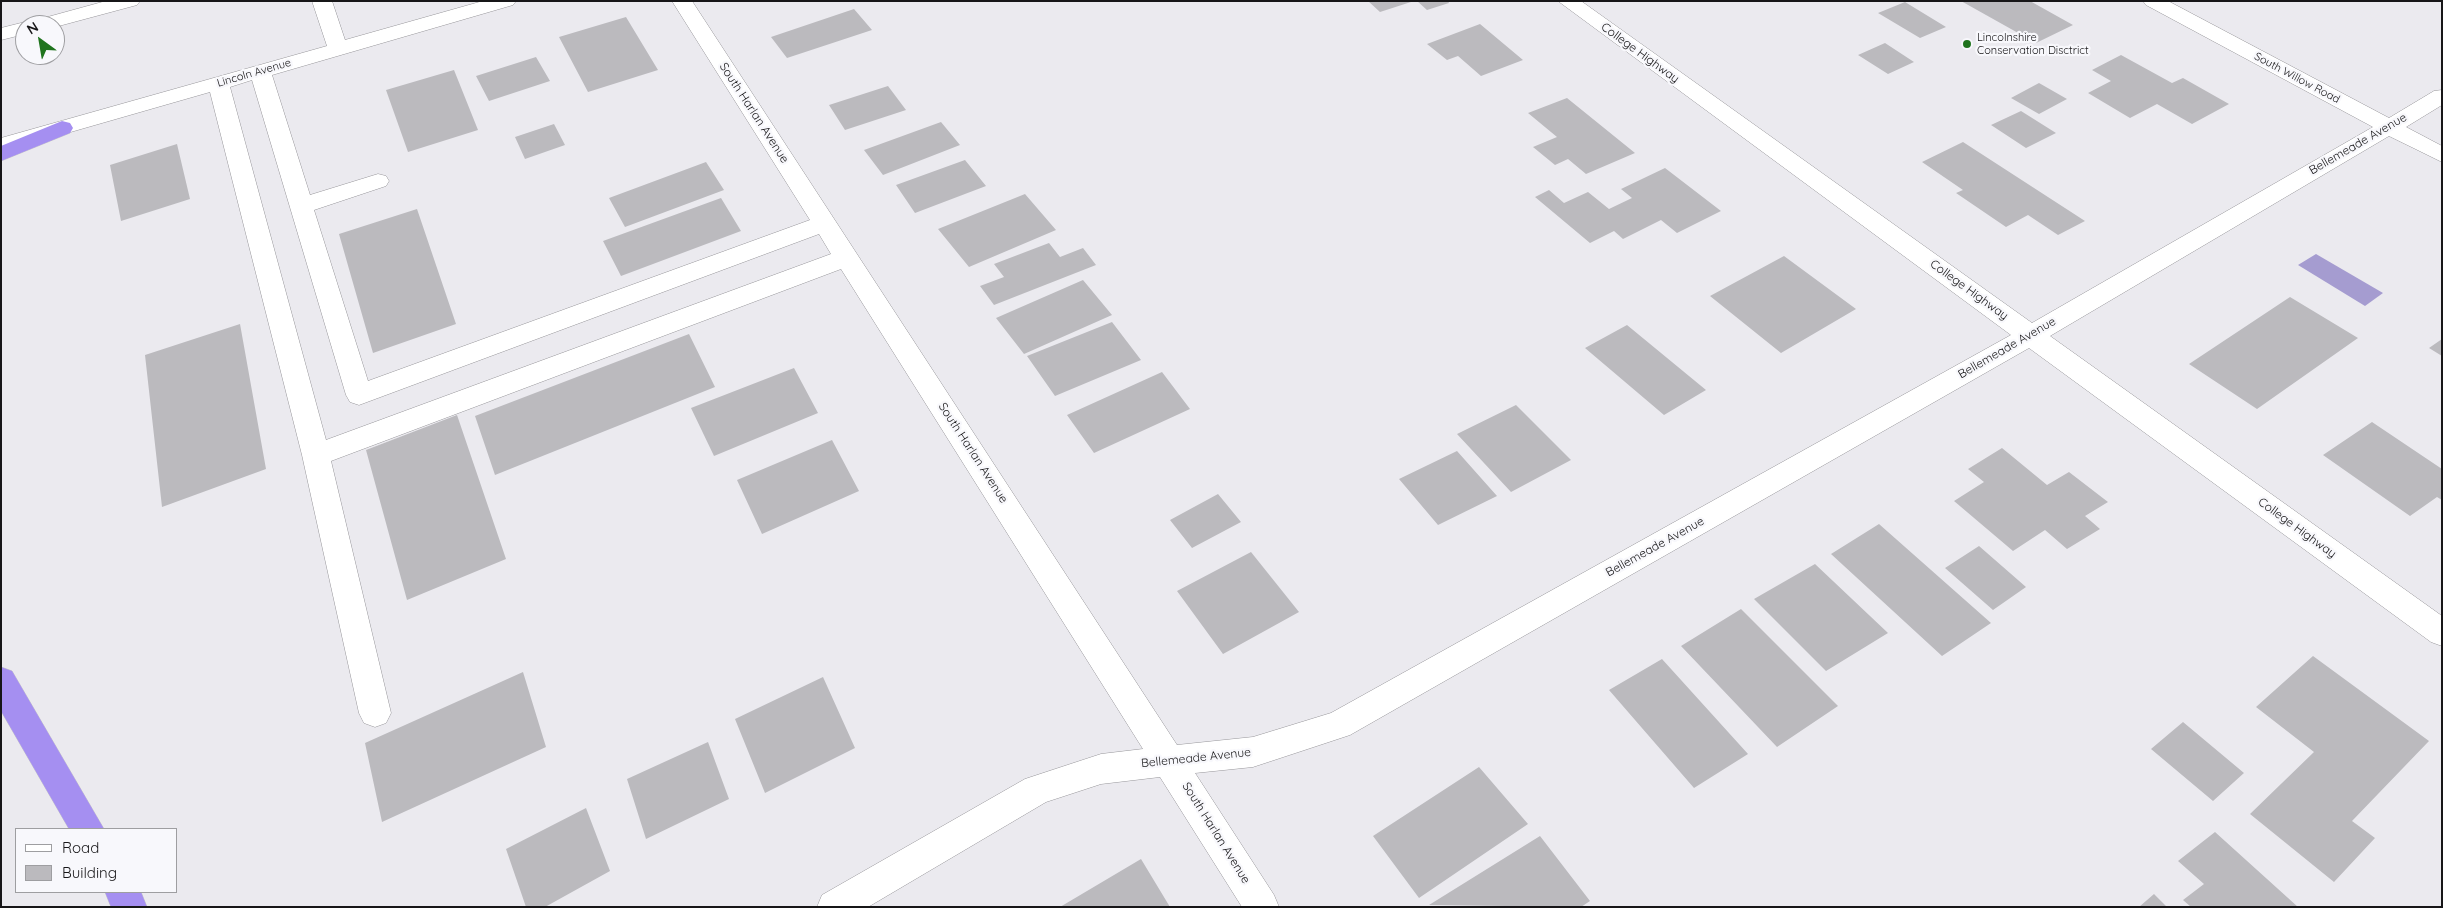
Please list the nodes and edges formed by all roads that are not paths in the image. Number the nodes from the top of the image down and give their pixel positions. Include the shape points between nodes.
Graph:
1 (130, 1) edge
2 (322, 1) edge
3 (506, 1) edge
4 (682, 1) edge
5 (1568, 1) edge
6 (2153, 1) edge
7 (65, 18) edge
8 (15, 30) edge
9 (1, 34) edge
10 (338, 49) junction
11 (260, 72) junction
12 (218, 84) junction
13 (2442, 96) edge
14 (2388, 126) junction
15 (62, 128) junction
16 (1, 145) edge
17 (1, 154) edge
18 (2442, 155) edge
19 (378, 181) dead end
20 (301, 206) junction
21 (826, 223) junction
22 (848, 257) junction
23 (2031, 335) junction
24 (316, 456) junction
25 (2442, 633) edge
26 (1, 681) edge
27 (375, 714) dead end
28 (1170, 760) junction
29 (86, 828) edge
30 (123, 893) edge
31 (130, 907) edge
32 (834, 907) edge
33 (1262, 907) edge

1 - 7 street
2 - 10 street
3 - 10 street, Lincoln Avenue
4 - 21 street, South Harlan Avenue
5 - 23 street, College Highway
6 - 14 street, South Willow Road
8 - 9 street
10 - 11 street, Lincoln Avenue
11 - 12 street, Lincoln Avenue
11 - 20 street
12 - 15 street, Lincoln Avenue
12 - 24 street
13 - 14 street, Bellemeade Avenue
14 - 18 street, South Willow Road
14 - 23 street, Bellemeade Avenue
15 - 16 street, Lincoln Avenue
15 - 17 highway
19 - 20 street
20 - 21 street via 359,395
21 - 22 street, South Harlan Avenue
22 - 24 street
22 - 28 street, South Harlan Avenue
23 - 25 street, College Highway
23 - 28 street, Bellemeade Avenue via 1339,725 1253,752
24 - 27 street
26 - 29 highway
28 - 32 street, Bellemeade Avenue via 1101,769 1037,790
28 - 33 street, South Harlan Avenue
30 - 31 highway

